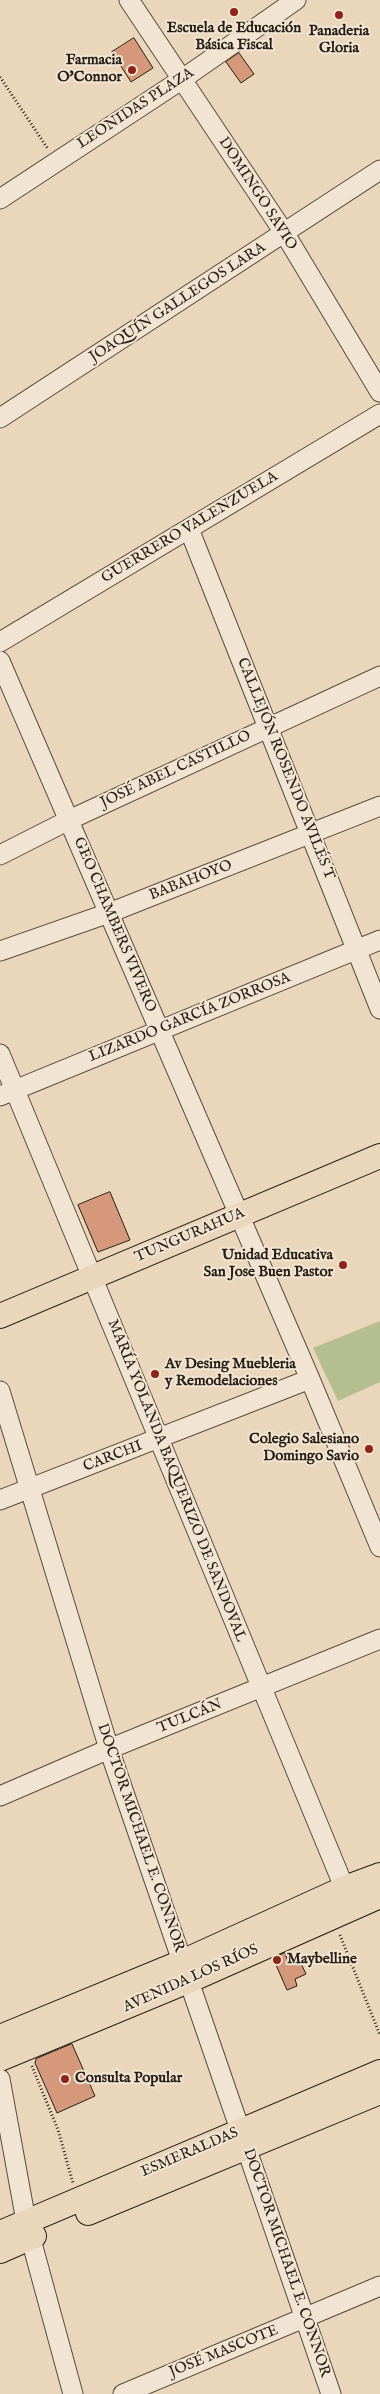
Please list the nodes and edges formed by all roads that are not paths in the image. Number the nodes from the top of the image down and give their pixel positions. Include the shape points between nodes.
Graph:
1 (129, 0) edge
2 (296, 0) edge
3 (181, 80) junction
4 (380, 170) edge
5 (0, 199) edge
6 (284, 234) junction
7 (380, 392) edge
8 (380, 414) edge
9 (0, 418) edge
10 (189, 528) junction
11 (0, 642) edge
12 (0, 661) edge
13 (380, 676) edge
14 (268, 727) junction
15 (380, 806) edge
16 (69, 820) junction
17 (310, 834) junction
18 (0, 855) edge
19 (109, 913) junction
20 (380, 940) edge
21 (356, 950) junction
22 (0, 951) edge
23 (380, 1009) edge
24 (159, 1030) junction
25 (0, 1054) edge
26 (8, 1093) edge
27 (380, 1156) edge
28 (240, 1216) junction
29 (92, 1277) junction
30 (0, 1316) edge
31 (310, 1379) junction
32 (0, 1391) edge
33 (160, 1439) junction
34 (30, 1488) junction
35 (0, 1500) edge
36 (380, 1547) edge
37 (380, 1639) edge
38 (262, 1688) junction
39 (109, 1749) junction
40 (0, 1796) edge
41 (380, 1875) edge
42 (380, 1896) edge
43 (343, 1904) junction
44 (185, 1971) junction
45 (0, 2037) edge
46 (0, 2059) edge
47 (380, 2072) edge
48 (0, 2079) edge
49 (380, 2092) edge
50 (243, 2140) junction
51 (28, 2229) junction
52 (0, 2233) edge
53 (0, 2251) edge
54 (380, 2286) edge
55 (305, 2319) junction
56 (73, 2394) edge
57 (123, 2394) edge
58 (331, 2394) edge

1 - 3 street, DOMINGO SAVIO
2 - 3 street, LEONIDAS PLAZA
3 - 5 street, LEONIDAS PLAZA
3 - 6 street, DOMINGO SAVIO
4 - 6 street, JOAQUÍN GALLEGOS LARA
6 - 7 street, DOMINGO SAVIO
6 - 9 street, JOAQUÍN GALLEGOS LARA
8 - 10 street, GUERRERO VALENZUELA
10 - 11 street, GUERRERO VALENZUELA
10 - 14 street, CALLEJÓN ROSENDO AVILÉS T
12 - 16 street, GEO CHAMBERS VIVERO
13 - 14 street, JOSÉ ABEL CASTILLO
14 - 16 street, JOSÉ ABEL CASTILLO
14 - 17 street, CALLEJÓN ROSENDO AVILÉS T
15 - 17 street, BABAHOYO
16 - 18 street, JOSÉ ABEL CASTILLO
16 - 19 street, GEO CHAMBERS VIVERO
17 - 19 street, BABAHOYO
17 - 21 street, CALLEJÓN ROSENDO AVILÉS T
19 - 22 street, BABAHOYO
19 - 24 street, GEO CHAMBERS VIVERO
20 - 21 street, LIZARDO GARCÍA ZORROSA
21 - 23 street, CALLEJÓN ROSENDO AVILÉS T
21 - 24 street, LIZARDO GARCÍA ZORROSA
24 - 26 street, LIZARDO GARCÍA ZORROSA
24 - 28 street, GEO CHAMBERS VIVERO
25 - 26 street, MARÍA YOLANDA BAQUERIZO DE SANDOVAL
26 - 29 street, MARÍA YOLANDA BAQUERIZO DE SANDOVAL
27 - 28 main road, TUNGURAHUA
28 - 29 main road, TUNGURAHUA
28 - 31 street, GEO CHAMBERS VIVERO
29 - 30 main road, TUNGURAHUA
29 - 33 street, MARÍA YOLANDA BAQUERIZO DE SANDOVAL
31 - 33 street, CARCHI
31 - 36 street, GEO CHAMBERS VIVERO
32 - 34 street, DOCTOR MICHAEL E. CONNOR
33 - 34 street, CARCHI
33 - 38 street, MARÍA YOLANDA BAQUERIZO DE SANDOVAL
34 - 35 street, CARCHI
34 - 39 street, DOCTOR MICHAEL E. CONNOR
37 - 38 street, TULCÁN
38 - 39 street, TULCÁN
38 - 43 street, MARÍA YOLANDA BAQUERIZO DE SANDOVAL
39 - 40 street, TULCÁN
39 - 44 street, DOCTOR MICHAEL E. CONNOR
41 - 43 main road, AVENIDA LOS RÍOS
42 - 43 main road, AVENIDA LOS RÍOS
43 - 44 main road, AVENIDA LOS RÍOS
44 - 45 main road, AVENIDA LOS RÍOS
44 - 46 main road, AVENIDA LOS RÍOS
44 - 50 street, DOCTOR MICHAEL E. CONNOR
47 - 50 main road, ESMERALDAS
48 - 51 street
49 - 50 main road, ESMERALDAS
50 - 51 main road, ESMERALDAS
50 - 51 main road, ESMERALDAS via 78,2200
50 - 55 street, DOCTOR MICHAEL E. CONNOR
51 - 52 main road, ESMERALDAS
51 - 53 main road, ESMERALDAS
51 - 56 street
54 - 55 street, JOSÉ MASCOTE
55 - 57 street, JOSÉ MASCOTE
55 - 58 street, DOCTOR MICHAEL E. CONNOR

